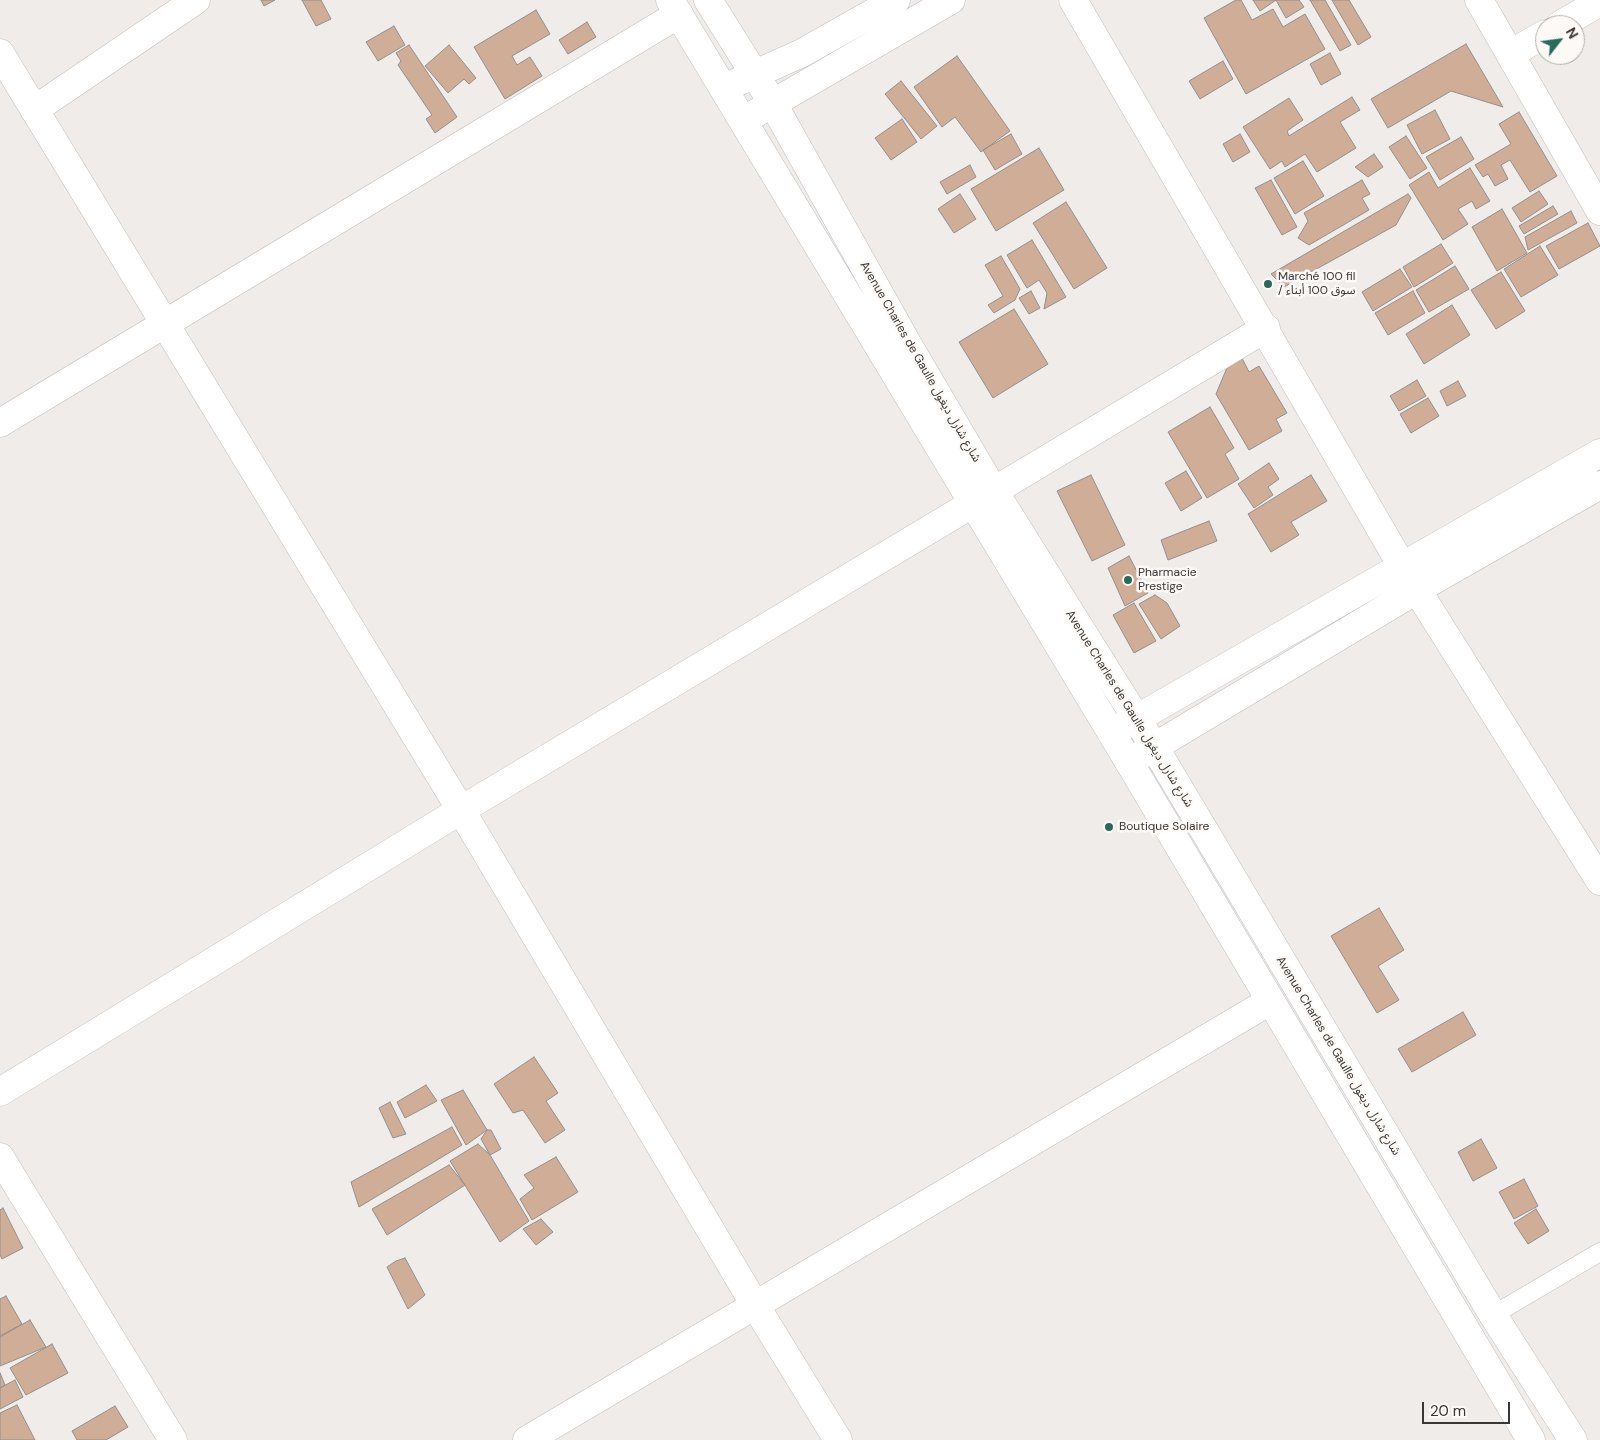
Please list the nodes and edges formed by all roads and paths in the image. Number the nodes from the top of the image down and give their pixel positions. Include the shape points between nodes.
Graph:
1 (196, 0) edge
2 (708, 0) edge
3 (896, 0) edge
4 (951, 0) edge
5 (1073, 0) edge
6 (1479, 0) edge
7 (1600, 2) edge
8 (675, 7) edge
9 (1577, 15) edge
10 (1535, 40) edge
11 (0, 53) edge
12 (1510, 54) junction
13 (753, 75) junction
14 (724, 88) junction
15 (772, 102) junction
16 (34, 110) junction
17 (744, 120) junction
18 (1600, 211) edge
19 (165, 324) junction
20 (1266, 328) junction
21 (0, 424) edge
22 (1600, 453) edge
23 (1600, 485) edge
24 (983, 497) junction
25 (1402, 566) junction
26 (1418, 589) junction
27 (1136, 718) junction
28 (1111, 733) junction
29 (1155, 748) junction
30 (1129, 762) junction
31 (462, 810) junction
32 (1600, 880) edge
33 (1270, 1001) junction
34 (0, 1092) edge
35 (0, 1157) edge
36 (1600, 1252) edge
37 (755, 1305) junction
38 (1493, 1314) junction
39 (173, 1440) edge
40 (527, 1440) edge
41 (838, 1440) edge
42 (1532, 1440) edge
43 (1573, 1440) edge

1 - 16 street
2 - 13 street, Avenue Charles de Gaulle شارع شارل ديغول
3 - 13 street via 802,53
4 - 15 street
5 - 20 street
6 - 12 street
7 - 9 street
8 - 14 street, Avenue Charles de Gaulle شارع شارل ديغول
8 - 19 street
10 - 12 street
11 - 16 street
12 - 18 street
13 - 14 street
13 - 15 street, Avenue Charles de Gaulle شارع شارل ديغول
14 - 17 street, Avenue Charles de Gaulle شارع شارل ديغول
15 - 17 street
15 - 24 street, Avenue Charles de Gaulle شارع شارل ديغول via 907,343
16 - 19 street
17 - 24 street, Avenue Charles de Gaulle شارع شارل ديغول
19 - 21 street
19 - 31 street
20 - 24 street
20 - 25 street
22 - 25 street
23 - 26 street
24 - 27 street, Avenue Charles de Gaulle شارع شارل ديغول
24 - 28 street, Avenue Charles de Gaulle شارع شارل ديغول
24 - 31 street
25 - 26 street
25 - 27 street
26 - 29 street
26 - 32 street
27 - 28 street
27 - 29 street, Avenue Charles de Gaulle شارع شارل ديغول
28 - 30 street, Avenue Charles de Gaulle شارع شارل ديغول
29 - 30 street
29 - 38 street, Avenue Charles de Gaulle شارع شارل ديغول
30 - 33 street, Avenue Charles de Gaulle شارع شارل ديغول
31 - 34 street
31 - 37 street
33 - 37 street
33 - 42 street, Avenue Charles de Gaulle شارع شارل ديغول
35 - 39 street
36 - 38 lane
37 - 40 street
37 - 41 street
38 - 43 street, Avenue Charles de Gaulle شارع شارل ديغول

